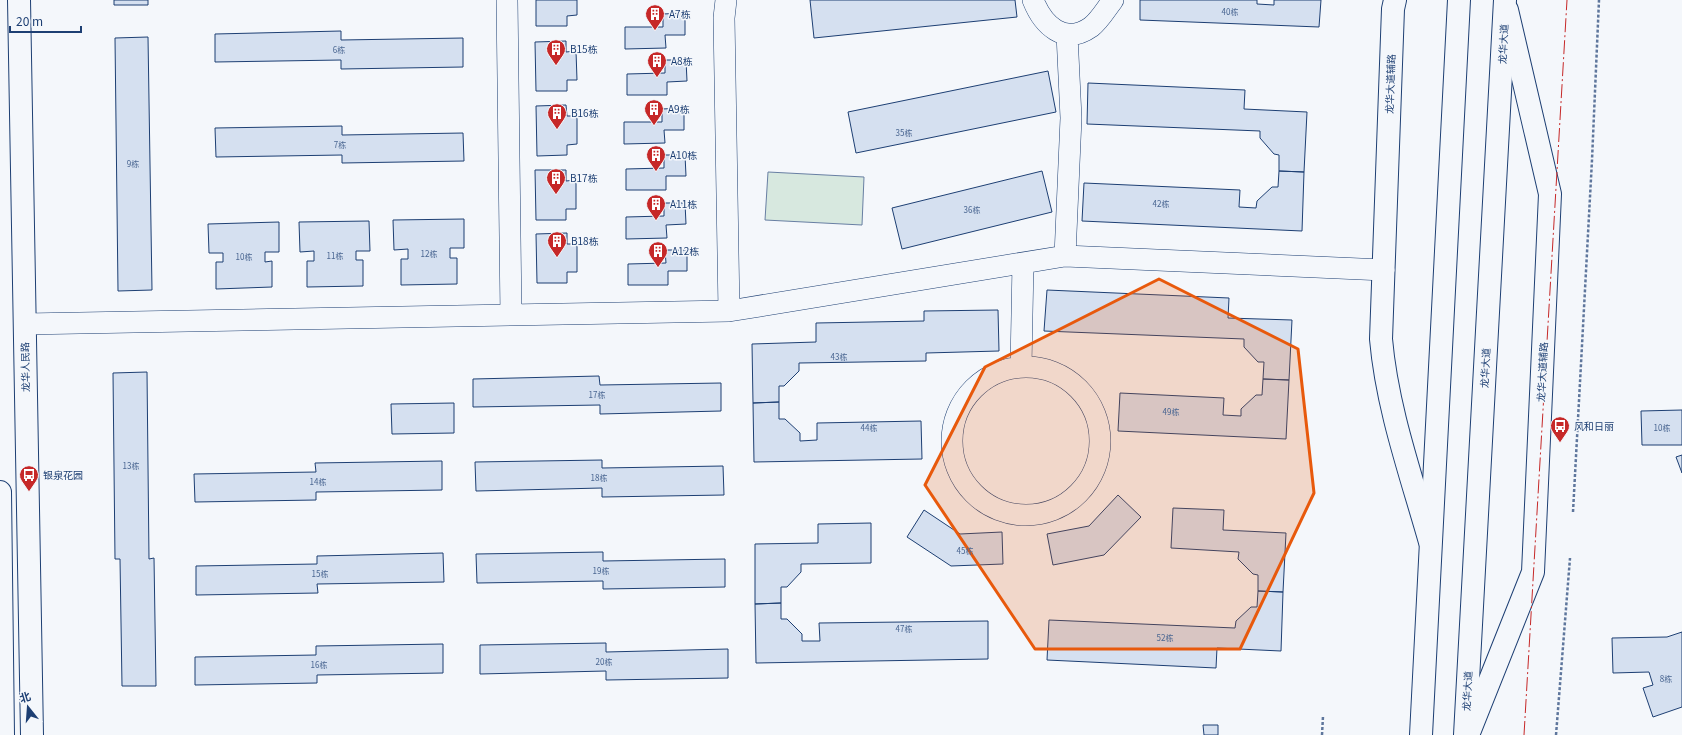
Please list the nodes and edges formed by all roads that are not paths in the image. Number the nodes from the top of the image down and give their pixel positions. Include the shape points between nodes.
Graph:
1 (19, 0) edge
2 (507, 0) edge
3 (726, 0) edge
4 (1033, 0) edge
5 (1113, 0) edge
6 (1395, 0) edge
7 (1459, 0) edge
8 (1505, 1) edge
9 (1067, 34) junction
10 (1065, 256) junction
11 (1023, 263) junction
12 (1384, 270) junction
13 (729, 312) junction
14 (511, 315) junction
15 (25, 324) junction
16 (1021, 366) junction
17 (0, 492) edge
18 (1431, 546) junction
19 (4, 735) edge
20 (32, 735) edge
21 (1421, 735) edge
22 (1466, 735) edge

1 - 15 main road, 龙华人民路
2 - 14 street
3 - 13 street via 724,18
4 - 9 street via 1044,21 1054,30
5 - 9 street via 1091,26 1080,33
6 - 12 main road, 龙华大道辅路
7 - 18 main road
8 - 22 main road, 龙华大道
8 - 22 main road, 龙华大道辅路 via 1550,194 1533,572
9 - 10 street via 1071,118
10 - 11 street
10 - 12 street
11 - 13 street
11 - 16 street
12 - 18 main road, 龙华大道辅路 via 1380,339 1383,366
13 - 14 street
14 - 15 street
15 - 20 main road, 龙华人民路
16 - 16 street via 993,374 969,392 955,417 951,446 958,474 976,497 1001,512 1030,516 1059,508 1082,490 1097,465 1101,436 1093,408 1076,385 1050,370
17 - 19 main road
18 - 21 main road

